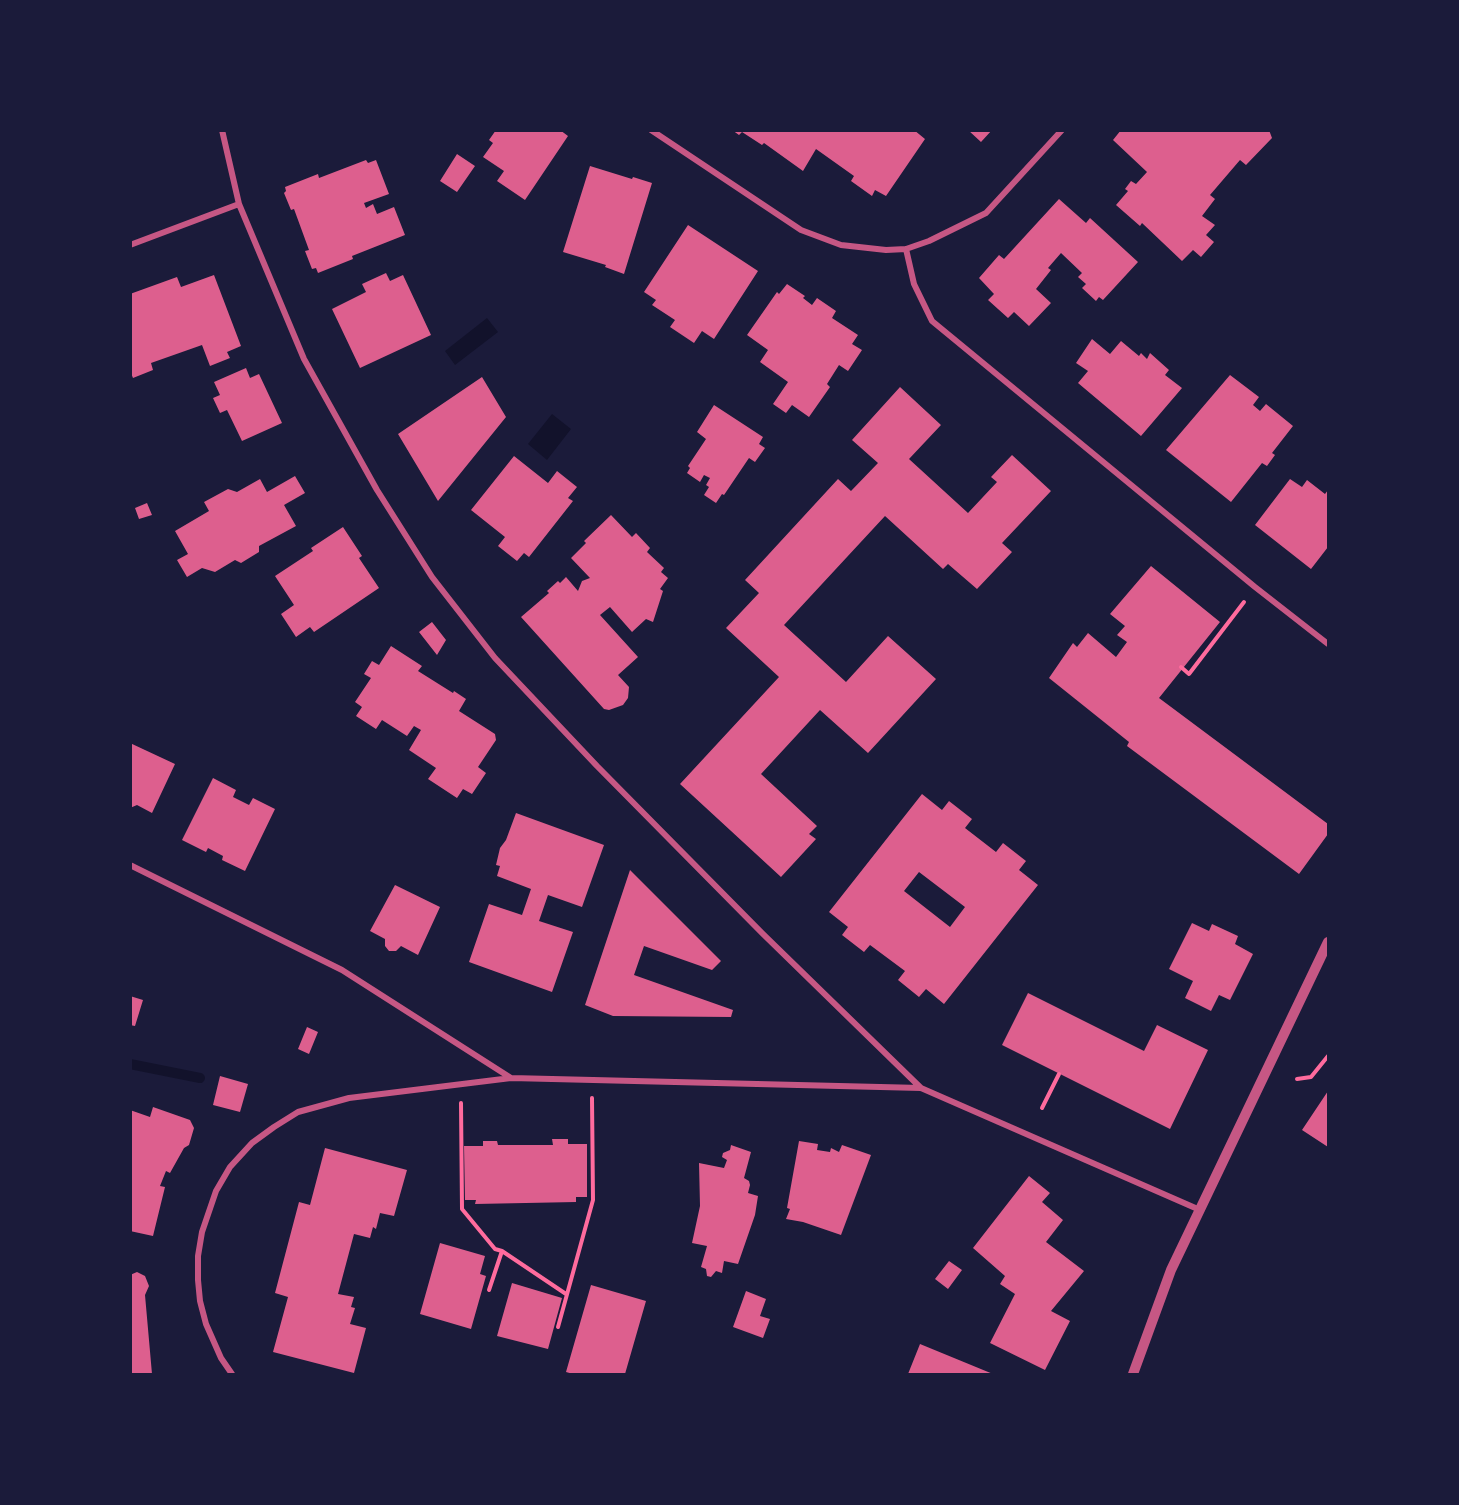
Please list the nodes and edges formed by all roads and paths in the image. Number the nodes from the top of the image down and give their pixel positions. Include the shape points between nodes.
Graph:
1 (222, 130) edge
2 (651, 130) edge
3 (1062, 130) edge
4 (239, 204) junction
5 (130, 245) edge
6 (906, 249) junction
7 (1248, 596) dead end
8 (1329, 644) edge
9 (1181, 667) dead end
10 (130, 865) edge
11 (1329, 942) edge
12 (1329, 1056) edge
13 (1059, 1074) dead end
14 (511, 1078) junction
15 (592, 1079) junction
16 (1297, 1079) dead end
17 (461, 1084) junction
18 (921, 1088) junction
19 (1042, 1108) dead end
20 (1200, 1210) junction
21 (501, 1251) junction
22 (489, 1290) dead end
23 (566, 1294) junction
24 (558, 1327) dead end
25 (232, 1374) edge
26 (1133, 1374) edge

1 - 4 street
2 - 6 street via 801,230 841,245
3 - 6 street via 986,213 929,242
4 - 5 street
4 - 18 street via 304,359 432,577 495,658 597,766
6 - 8 street via 914,284 932,321
7 - 9 path via 1189,674
10 - 14 street via 342,970
11 - 20 street
12 - 16 path via 1311,1077
13 - 19 path
14 - 15 street
14 - 17 street
15 - 18 street
15 - 23 path via 593,1200
17 - 21 path via 462,1209 495,1249
17 - 25 street via 349,1098 298,1113 252,1143 230,1167 216,1191 202,1232 198,1280 207,1324
18 - 20 street
20 - 26 street via 1171,1270
21 - 22 path
21 - 23 path
23 - 24 path

